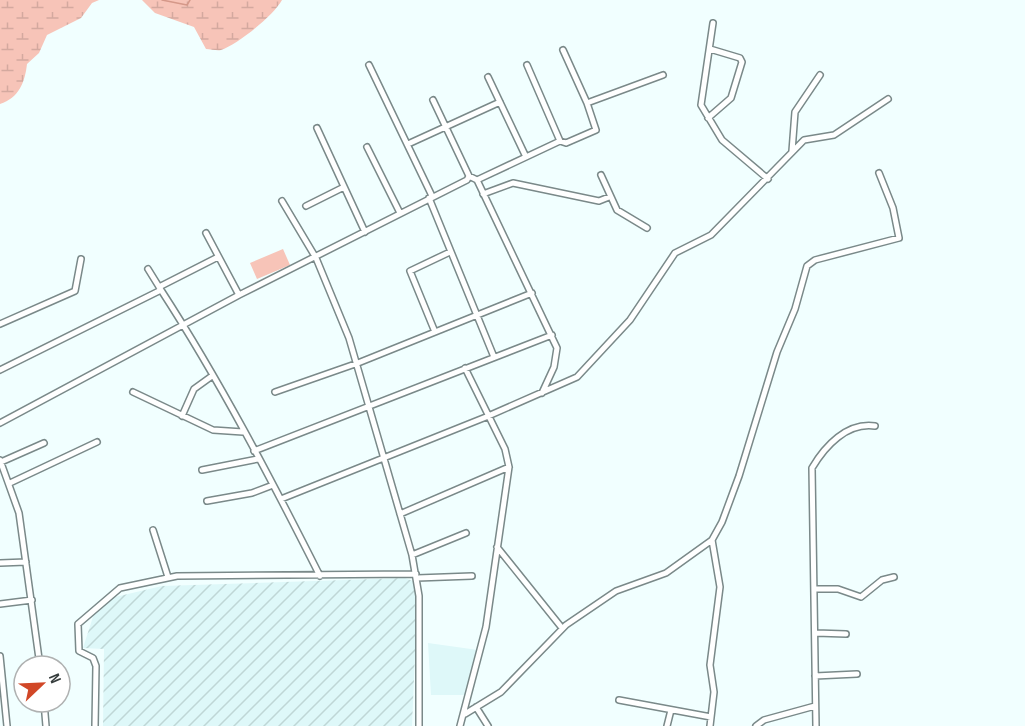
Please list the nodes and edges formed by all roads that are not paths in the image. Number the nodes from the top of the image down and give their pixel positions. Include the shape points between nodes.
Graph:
1 (713, 23) dead end
2 (710, 49) junction
3 (563, 50) dead end
4 (369, 65) dead end
5 (527, 65) dead end
6 (663, 75) dead end
7 (820, 75) dead end
8 (488, 77) dead end
9 (888, 99) dead end
10 (433, 100) dead end
11 (500, 102) junction
12 (587, 103) junction
13 (708, 118) junction
14 (317, 128) dead end
15 (445, 128) junction
16 (560, 141) junction
17 (408, 144) junction
18 (367, 147) dead end
19 (792, 151) junction
20 (526, 157) junction
21 (879, 173) dead end
22 (601, 175) dead end
23 (469, 176) junction
24 (768, 179) junction
25 (477, 180) junction
26 (344, 187) junction
27 (483, 194) junction
28 (431, 197) junction
29 (609, 197) junction
30 (282, 201) dead end
31 (306, 206) dead end
32 (400, 213) junction
33 (647, 228) dead end
34 (365, 232) junction
35 (206, 233) dead end
36 (450, 252) junction
37 (218, 257) junction
38 (316, 258) junction
39 (81, 259) dead end
40 (148, 269) dead end
41 (160, 288) junction
42 (532, 293) junction
43 (239, 295) junction
44 (476, 316) junction
45 (0, 324) edge
46 (183, 324) junction
47 (435, 332) junction
48 (552, 335) junction
49 (494, 357) junction
50 (358, 363) junction
51 (465, 369) junction
52 (0, 370) edge
53 (212, 376) junction
54 (133, 392) dead end
55 (274, 392) dead end
56 (542, 393) junction
57 (370, 407) junction
58 (182, 416) junction
59 (486, 417) junction
60 (0, 423) edge
61 (875, 426) dead end
62 (243, 432) junction
63 (97, 441) dead end
64 (44, 443) dead end
65 (254, 451) junction
66 (385, 457) junction
67 (258, 459) junction
68 (0, 461) edge
69 (509, 467) junction
70 (202, 470) dead end
71 (10, 483) junction
72 (273, 484) junction
73 (281, 499) junction
74 (207, 501) dead end
75 (400, 514) junction
76 (153, 531) dead end
77 (466, 533) dead end
78 (712, 540) junction
79 (497, 547) junction
80 (412, 555) junction
81 (26, 562) junction
82 (0, 563) edge
83 (320, 576) junction
84 (417, 576) junction
85 (472, 576) dead end
86 (168, 577) junction
87 (894, 577) dead end
88 (816, 589) junction
89 (32, 600) junction
90 (0, 604) edge
91 (562, 628) junction
92 (816, 633) junction
93 (846, 634) dead end
94 (39, 654) edge
95 (0, 656) edge
96 (857, 674) dead end
97 (815, 676) junction
98 (2, 688) edge
99 (619, 700) dead end
100 (815, 706) junction
101 (476, 707) junction
102 (671, 710) junction
103 (465, 714) junction
104 (711, 717) junction
105 (7, 726) edge
106 (94, 726) edge
107 (419, 726) edge
108 (460, 726) edge
109 (488, 726) edge
110 (668, 726) edge
111 (710, 726) edge
112 (756, 726) edge
113 (816, 726) edge

1 - 2 street
2 - 13 street via 701,102
2 - 13 street via 742,62 731,98
3 - 12 street
4 - 17 street
5 - 16 street
6 - 12 street
7 - 19 street via 795,112
8 - 11 street
9 - 19 street via 834,135 807,138
10 - 15 street
11 - 15 street
11 - 20 street
12 - 16 street via 596,130 566,143
13 - 24 street via 722,140
14 - 26 street
15 - 17 street
15 - 23 street
16 - 20 street
17 - 28 street
18 - 32 street
19 - 24 street
20 - 25 street
21 - 78 street via 893,208 899,238 816,260 807,266 739,476
22 - 29 street
23 - 25 street
23 - 28 street
24 - 56 street via 706,238 675,254 634,314 587,368 568,382
25 - 27 street
26 - 31 street
26 - 34 street
27 - 29 street via 513,183 599,201
27 - 42 street
28 - 32 street
28 - 36 street
29 - 33 street via 623,216
30 - 38 street
32 - 34 street
34 - 38 street
35 - 37 street
36 - 44 street
36 - 47 street via 410,271
37 - 41 street
37 - 43 street
38 - 43 street
38 - 50 street
39 - 45 street via 75,291
40 - 41 street
41 - 46 street
41 - 52 street
42 - 44 street
42 - 48 street
43 - 46 street
44 - 47 street
44 - 49 street
46 - 53 street
46 - 60 street
47 - 50 street
48 - 49 street
48 - 56 street via 558,356
49 - 51 street
50 - 55 street
50 - 57 street
51 - 57 street
51 - 59 street
53 - 58 street via 194,389
53 - 62 street
54 - 58 street
56 - 59 street
57 - 65 street
57 - 66 street
58 - 62 street via 217,431
59 - 66 street
59 - 69 street via 505,449
61 - 88 street via 863,425 846,431 812,468
62 - 65 street
63 - 71 street
64 - 68 street
65 - 67 street
66 - 73 street
66 - 75 street
67 - 70 street
67 - 72 street
68 - 71 street
69 - 75 street
69 - 79 street
71 - 81 street
72 - 73 street
72 - 74 street via 252,493
73 - 83 street
75 - 80 street
76 - 86 street
77 - 80 street
78 - 91 street via 666,573 616,591
78 - 104 street via 720,587 710,670 714,692
79 - 91 street
79 - 103 street via 486,627
80 - 84 street
81 - 82 street
81 - 89 street
83 - 84 street
83 - 86 street
84 - 85 street
84 - 107 street
86 - 106 street via 120,588 78,624 79,651 93,658 96,666
87 - 88 street via 882,580 861,597 838,589
88 - 92 street
89 - 90 street
89 - 94 street
91 - 101 street via 507,686
92 - 93 street
92 - 97 street
95 - 98 street
96 - 97 street
97 - 100 street
98 - 105 street
99 - 102 street
100 - 112 street via 764,720
100 - 113 street
101 - 103 street
101 - 109 street
102 - 104 street
102 - 110 street
103 - 108 street
104 - 111 street

